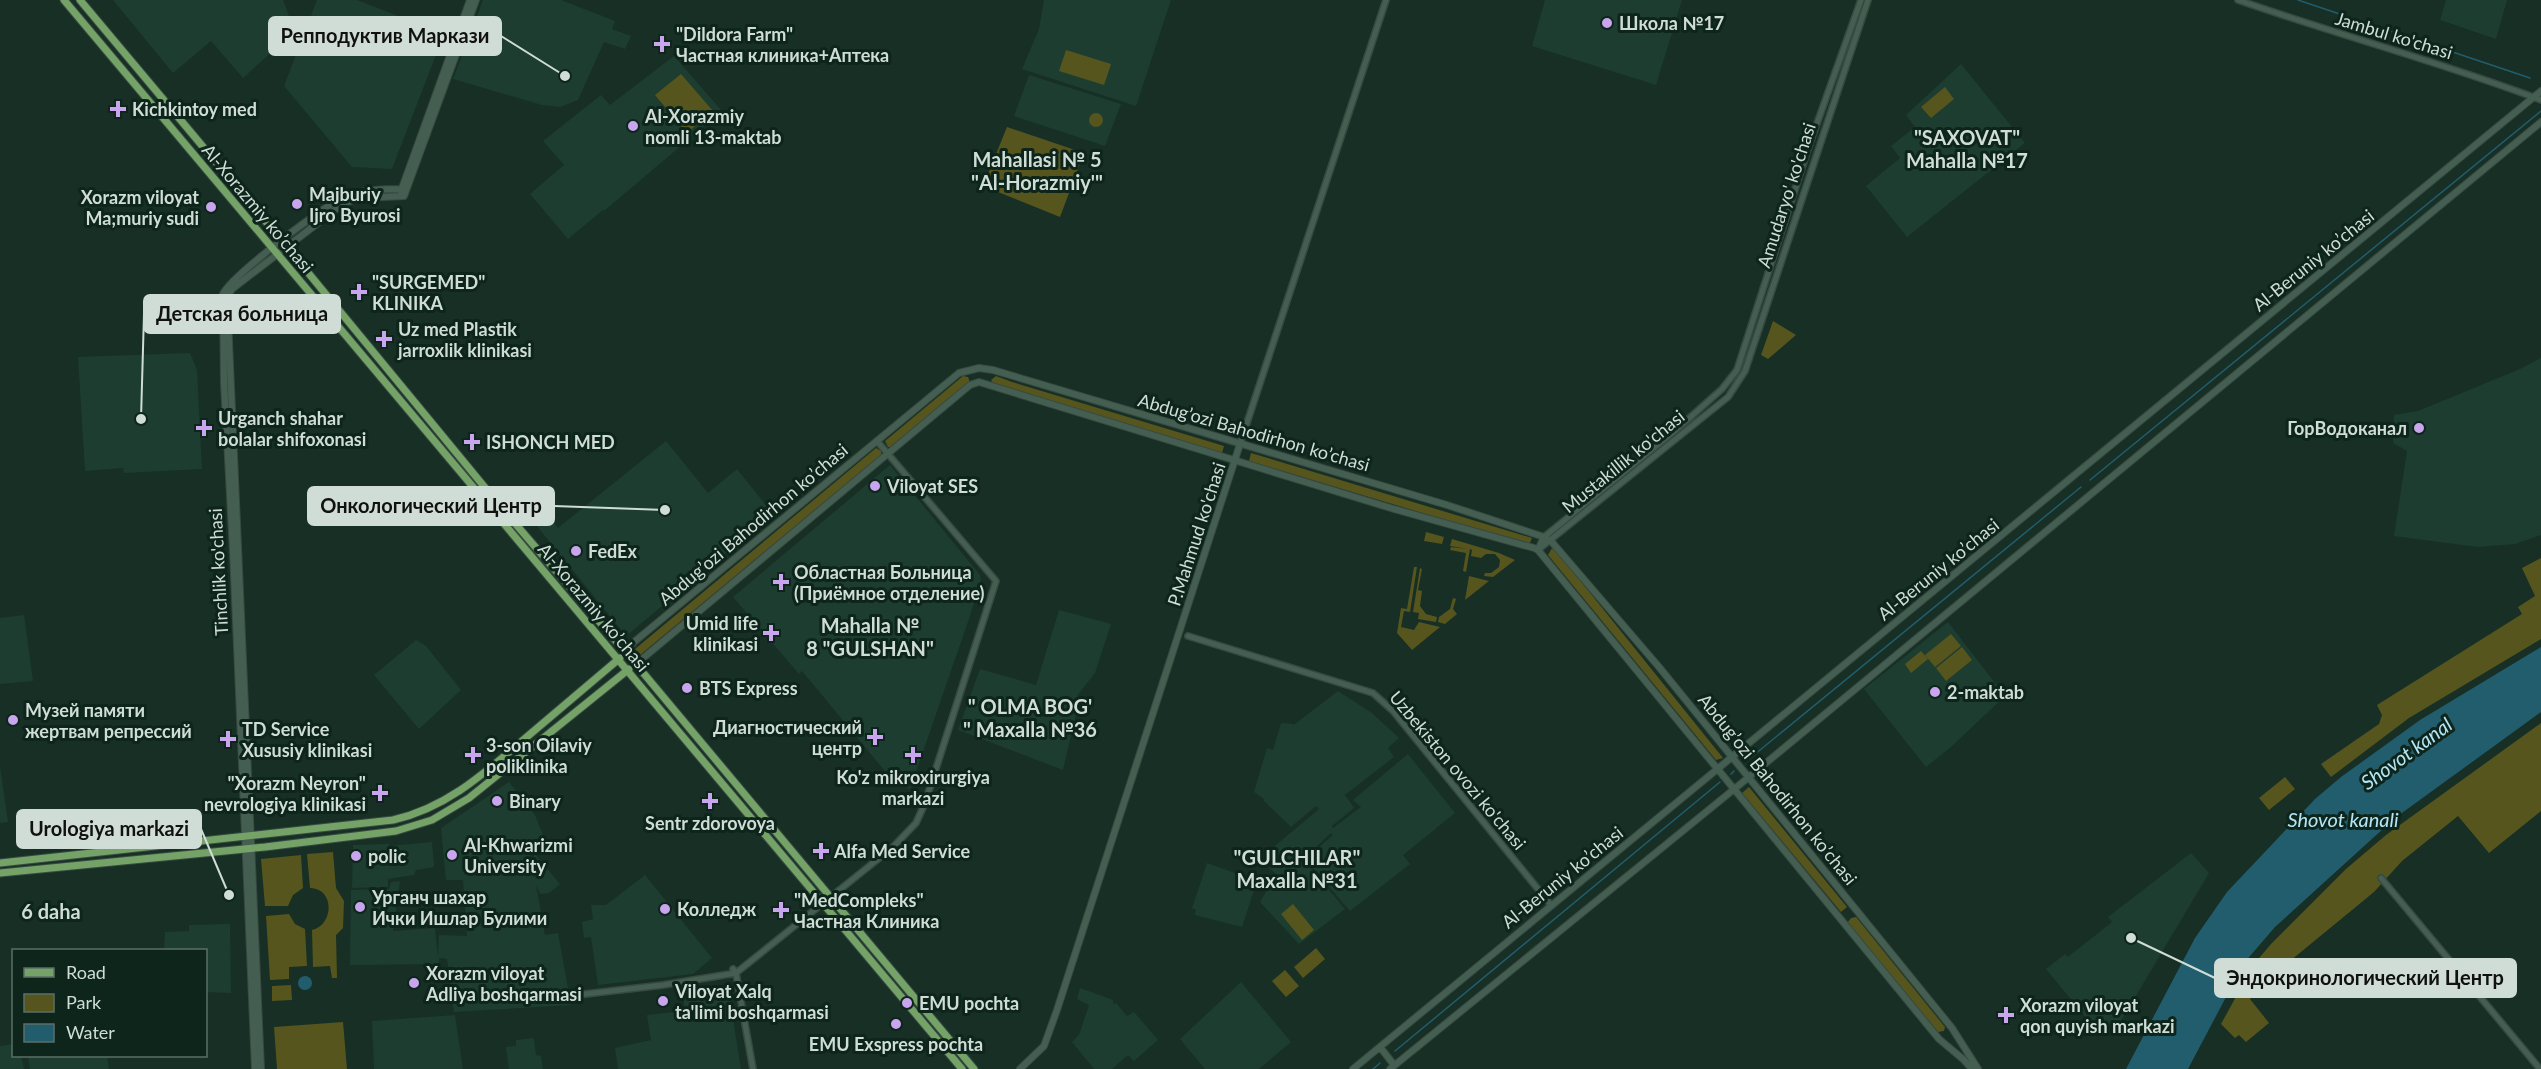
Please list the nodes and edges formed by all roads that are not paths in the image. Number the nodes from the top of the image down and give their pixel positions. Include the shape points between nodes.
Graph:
1 (64, 0) edge
2 (80, 0) edge
3 (470, 0) edge
4 (476, 0) edge
5 (1386, 0) edge
6 (1861, 0) edge
7 (1868, 0) edge
8 (2238, 0) edge
9 (2541, 91) edge
10 (2537, 98) edge
11 (2541, 122) edge
12 (403, 192) junction
13 (284, 243) junction
14 (274, 251) junction
15 (979, 368) junction
16 (979, 382) junction
17 (1722, 389) joint
18 (1728, 397) joint
19 (877, 441) junction
20 (1240, 444) junction
21 (887, 453) junction
22 (1235, 462) junction
23 (1546, 539) junction
24 (1538, 550) junction
25 (1188, 636) dead end
26 (626, 652) junction
27 (618, 659) junction
28 (636, 664) junction
29 (628, 670) junction
30 (1732, 758) junction
31 (488, 770) junction
32 (1718, 770) junction
33 (1749, 777) junction
34 (493, 778) junction
35 (1734, 789) junction
36 (248, 837) junction
37 (249, 849) junction
38 (0, 862) edge
39 (0, 873) edge
40 (2381, 878) dead end
41 (831, 897) junction
42 (823, 904) junction
43 (1551, 905) junction
44 (735, 971) junction
45 (568, 996) dead end
46 (1380, 1047) junction
47 (1394, 1068) edge
48 (255, 1069) edge
49 (261, 1069) edge
50 (753, 1069) edge
51 (962, 1069) edge
52 (974, 1069) edge
53 (1020, 1069) edge
54 (1353, 1069) edge
55 (1972, 1069) edge
56 (1978, 1069) edge
57 (2540, 1069) edge

1 - 14 main road, Al-Xorazmiy ko’chasi
2 - 13 main road, Al-Xorazmiy ko’chasi
3 - 12 main road
4 - 12 main road
5 - 20 street, P.Mahmud ko'chasi
6 - 17 street, Amudaryo' ko'chasi via 1737,370
7 - 18 street, Amudaryo' ko'chasi via 1745,371
8 - 10 street, Jambul ko'chasi
9 - 10 main road, Al-Beruniy ko’chasi
10 - 30 main road, Al-Beruniy ko’chasi
11 - 33 main road
12 - 13 main road, Tinchlik ko'chasi via 349,200
13 - 14 main road, Tinchlik ko'chasi
13 - 26 main road, Al-Xorazmiy ko’chasi
14 - 27 main road, Al-Xorazmiy ko’chasi
14 - 36 main road, Tinchlik ko'chasi via 228,286 222,301
15 - 16 street
15 - 19 main road, Abdug’ozi Bahodirhon ko’chasi via 959,373
15 - 20 main road, Abdug’ozi Bahodirhon ko’chasi
16 - 21 main road, Abdug’ozi Bahodirhon ko’chasi via 970,385
16 - 22 main road, Abdug’ozi Bahodirhon ko’chasi
17 - 23 street, Mustakillik ko'chasi
18 - 23 street, Mustakillik ko'chasi
19 - 21 street
19 - 26 main road, Abdug’ozi Bahodirhon ko’chasi
20 - 22 main road, P.Mahmud ko'chasi
20 - 23 main road, Abdug’ozi Bahodirhon ko’chasi via 1448,505
21 - 28 main road, Abdug’ozi Bahodirhon ko’chasi
21 - 41 street via 996,581 916,823
22 - 24 main road, Abdug’ozi Bahodirhon ko’chasi
22 - 53 main road, P.Mahmud ko'chasi via 1057,1010 1044,1046
23 - 24 main road
23 - 30 main road, Abdug’ozi Bahodirhon ko’chasi via 1659,667
24 - 32 main road, Abdug’ozi Bahodirhon ko’chasi
25 - 43 street, Uzbekiston ovozi ko'chasi via 1373,693 1393,711
26 - 27 main road, Abdug’ozi Bahodirhon ko’chasi
26 - 28 main road, Al-Xorazmiy ko’chasi
27 - 29 main road, Al-Xorazmiy ko’chasi
27 - 31 main road, Abdug’ozi Bahodirhon ko’chasi
28 - 29 main road, Abdug’ozi Bahodirhon ko’chasi
28 - 41 main road, Al-Xorazmiy ko’chasi
29 - 34 main road, Abdug’ozi Bahodirhon ko’chasi
29 - 42 main road, Al-Xorazmiy ko’chasi
30 - 32 main road, Al-Beruniy ko’chasi
30 - 33 main road, Abdug’ozi Bahodirhon ko’chasi
31 - 34 main road
31 - 36 main road, Abdug’ozi Bahodirhon ko’chasi via 446,801 411,816
32 - 35 main road, Abdug’ozi Bahodirhon ko’chasi
32 - 43 main road, Al-Beruniy ko’chasi
33 - 35 main road
33 - 56 main road, Abdug’ozi Bahodirhon ko’chasi via 1952,1028
34 - 37 main road, Abdug’ozi Bahodirhon ko’chasi via 452,810 396,831
35 - 47 main road
35 - 55 main road, Abdug’ozi Bahodirhon ko’chasi via 1938,1039
36 - 37 main road, Tinchlik ko'chasi
36 - 38 main road, Abdug’ozi Bahodirhon ko’chasi
37 - 39 main road, Abdug’ozi Bahodirhon ko’chasi
37 - 48 main road, Tinchlik ko'chasi
37 - 49 main road, Tinchlik ko'chasi
40 - 57 street
41 - 42 street
41 - 52 main road, Al-Xorazmiy ko’chasi
42 - 44 street
42 - 51 main road, Al-Xorazmiy ko’chasi
43 - 46 main road, Al-Beruniy ko’chasi
44 - 45 street via 663,985
44 - 50 street
46 - 47 main road
46 - 54 main road, Al-Beruniy ko’chasi

